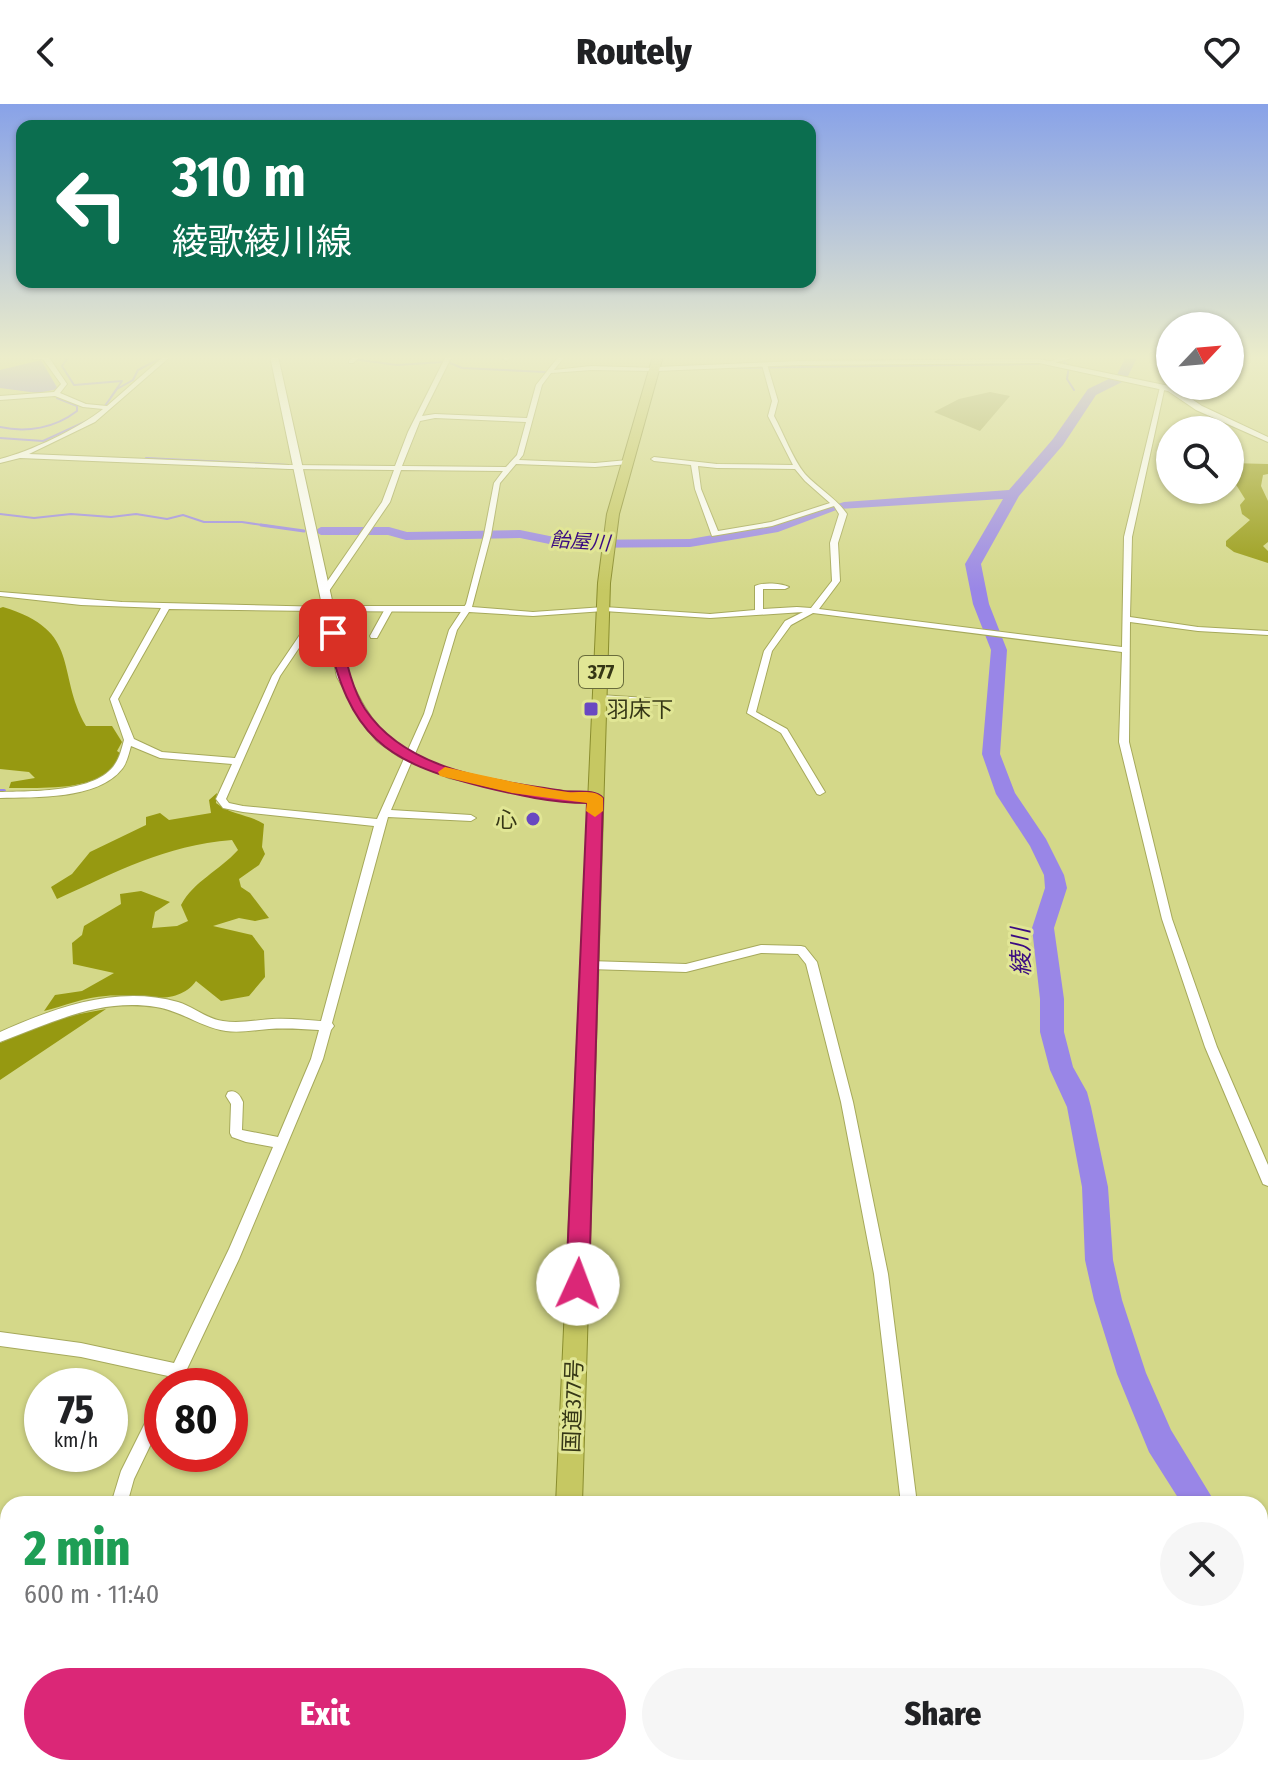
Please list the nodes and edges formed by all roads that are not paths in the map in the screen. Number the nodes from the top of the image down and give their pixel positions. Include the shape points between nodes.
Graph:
1 (66, 434) edge
2 (290, 434) edge
3 (410, 434) edge
4 (526, 434) edge
5 (636, 434) edge
6 (780, 434) edge
7 (1149, 434) edge
8 (20, 456) junction
9 (654, 459) dead end
10 (0, 461) edge
11 (513, 462) junction
12 (628, 462) junction
13 (694, 465) junction
14 (297, 467) junction
15 (401, 467) junction
16 (797, 467) junction
17 (506, 469) junction
18 (836, 503) junction
19 (785, 587) dead end
20 (324, 592) junction
21 (0, 594) edge
22 (166, 607) junction
23 (325, 609) junction
24 (389, 609) junction
25 (467, 609) junction
26 (604, 609) junction
27 (759, 610) junction
28 (814, 610) junction
29 (1128, 619) junction
30 (1268, 633) edge
31 (374, 636) dead end
32 (1120, 649) junction
33 (600, 698) junction
34 (662, 702) dead end
35 (129, 741) junction
36 (408, 756) junction
37 (237, 761) junction
38 (820, 792) dead end
39 (0, 795) edge
40 (595, 798) junction
41 (382, 818) junction
42 (471, 818) dead end
43 (589, 965) junction
44 (328, 1026) junction
45 (0, 1037) edge
46 (232, 1096) dead end
47 (282, 1144) junction
48 (1268, 1180) edge
49 (0, 1339) edge
50 (179, 1368) edge
51 (144, 1370) edge
52 (144, 1442) edge
53 (121, 1496) edge
54 (569, 1496) edge
55 (908, 1496) edge

1 - 8 street
2 - 14 main road
3 - 15 street
4 - 11 street
5 - 12 highway, 国道377号 / 377
6 - 16 street
7 - 29 street via 1132,514
8 - 10 street
8 - 14 street
9 - 13 street
11 - 12 street
11 - 17 street
12 - 26 highway, 国道377号 / 377 via 613,514
13 - 16 street
13 - 18 street via 715,534 772,524
14 - 15 street
14 - 20 main road
15 - 17 street
15 - 20 street via 386,502
16 - 18 street
17 - 25 street via 497,483
18 - 28 street via 843,514 834,543 836,581
19 - 27 street via 759,586
20 - 23 main road
21 - 22 street
22 - 23 street
22 - 35 street via 114,699
23 - 24 street
23 - 36 main road via 343,677 358,710 383,739
23 - 37 street via 276,676
24 - 25 street
24 - 31 street
25 - 26 street via 533,614
25 - 36 street via 453,630 428,714
26 - 27 street via 710,616
26 - 33 highway, 国道377号 / 377
27 - 28 street
28 - 32 street
28 - 38 street via 788,623 768,651 751,713 784,731
29 - 30 street
29 - 32 street
32 - 48 street via 1124,742 1167,919 1211,1047
33 - 34 street
33 - 40 highway, 国道377号 / 377
35 - 37 street via 160,755
35 - 39 street via 123,763 85,788
36 - 40 main road via 441,771 512,788
36 - 41 street
37 - 41 street via 221,799 226,806
40 - 43 highway, 国道377号 / 377
41 - 42 street
41 - 44 street
43 - 54 highway, 国道377号 / 377
43 - 55 street via 686,968 777,948 801,950 811,962 847,1102 881,1274
44 - 45 street via 227,1027 179,1007 126,1001 82,1006
44 - 47 street
46 - 47 street via 237,1102 236,1133
47 - 50 street
49 - 51 street via 81,1350
52 - 53 street

